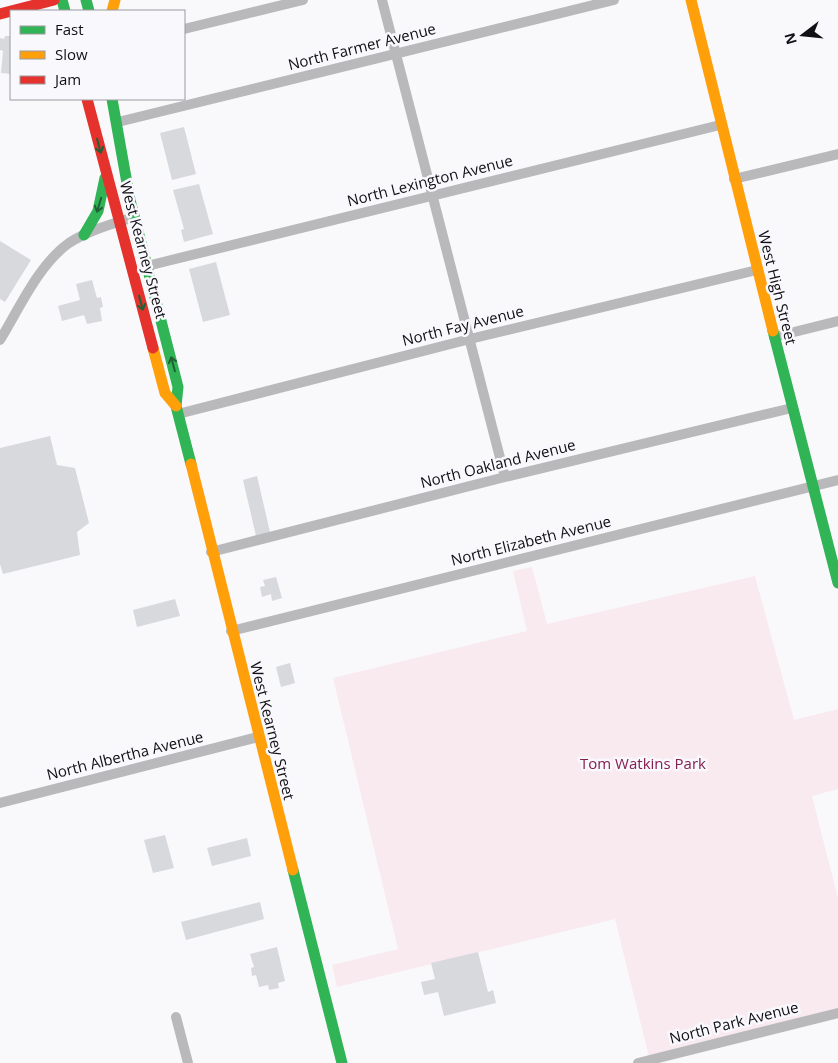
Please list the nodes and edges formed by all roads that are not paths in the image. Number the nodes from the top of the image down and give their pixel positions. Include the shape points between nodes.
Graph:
1 (54, 0) edge
2 (303, 0) edge
3 (382, 0) edge
4 (614, 0) edge
5 (691, 0) edge
6 (15, 10) edge
7 (185, 29) edge
8 (395, 54) junction
9 (87, 100) edge
10 (113, 101) edge
11 (118, 122) junction
12 (720, 125) junction
13 (838, 154) edge
14 (106, 172) junction
15 (734, 179) junction
16 (432, 196) junction
17 (134, 217) junction
18 (119, 222) junction
19 (84, 235) junction
20 (147, 266) junction
21 (757, 270) junction
22 (838, 322) edge
23 (774, 337) junction
24 (470, 339) junction
25 (0, 340) edge
26 (792, 408) junction
27 (177, 410) junction
28 (505, 477) junction
29 (838, 480) edge
30 (812, 487) junction
31 (211, 552) junction
32 (838, 583) edge
33 (231, 632) junction
34 (258, 737) junction
35 (0, 803) edge
36 (838, 1013) edge
37 (176, 1017) dead end
38 (188, 1063) edge
39 (342, 1063) edge
40 (638, 1063) edge

1 - 6 main road
2 - 7 street
3 - 8 street
4 - 8 street, North Farmer Avenue
5 - 12 main road, West High Street
8 - 11 street, North Farmer Avenue
8 - 16 street
9 -> 14 main road, West Kearney Street
10 - 11 main road, West Kearney Street
11 - 17 main road, West Kearney Street via 117,134
12 - 15 main road, West High Street
12 - 16 street, North Lexington Avenue
13 - 15 street
14 - 18 main road, West Kearney Street
14 -> 19 main road via 98,211
15 - 21 main road, West High Street
16 - 20 street, North Lexington Avenue
16 - 24 street
17 - 18 street
17 - 20 main road, West Kearney Street
18 - 19 street
18 -> 27 main road, West Kearney Street via 165,393
19 - 25 street via 59,250 49,262
27 -> 20 main road, West Kearney Street via 178,387
21 - 23 main road, West High Street
21 - 24 street, North Fay Avenue
22 - 23 street
23 - 26 main road, West High Street
24 - 27 street, North Fay Avenue
24 - 28 street
26 - 28 street, North Oakland Avenue
26 - 30 main road, West High Street
27 - 31 main road, West Kearney Street
28 - 31 street, North Oakland Avenue
29 - 30 street, North Elizabeth Avenue
30 - 32 main road, West High Street
30 - 33 street, North Elizabeth Avenue
31 - 33 main road, West Kearney Street
33 - 34 main road, West Kearney Street
34 - 35 street, North Albertha Avenue
34 - 39 main road, West Kearney Street
36 - 40 street, North Park Avenue
37 - 38 street

